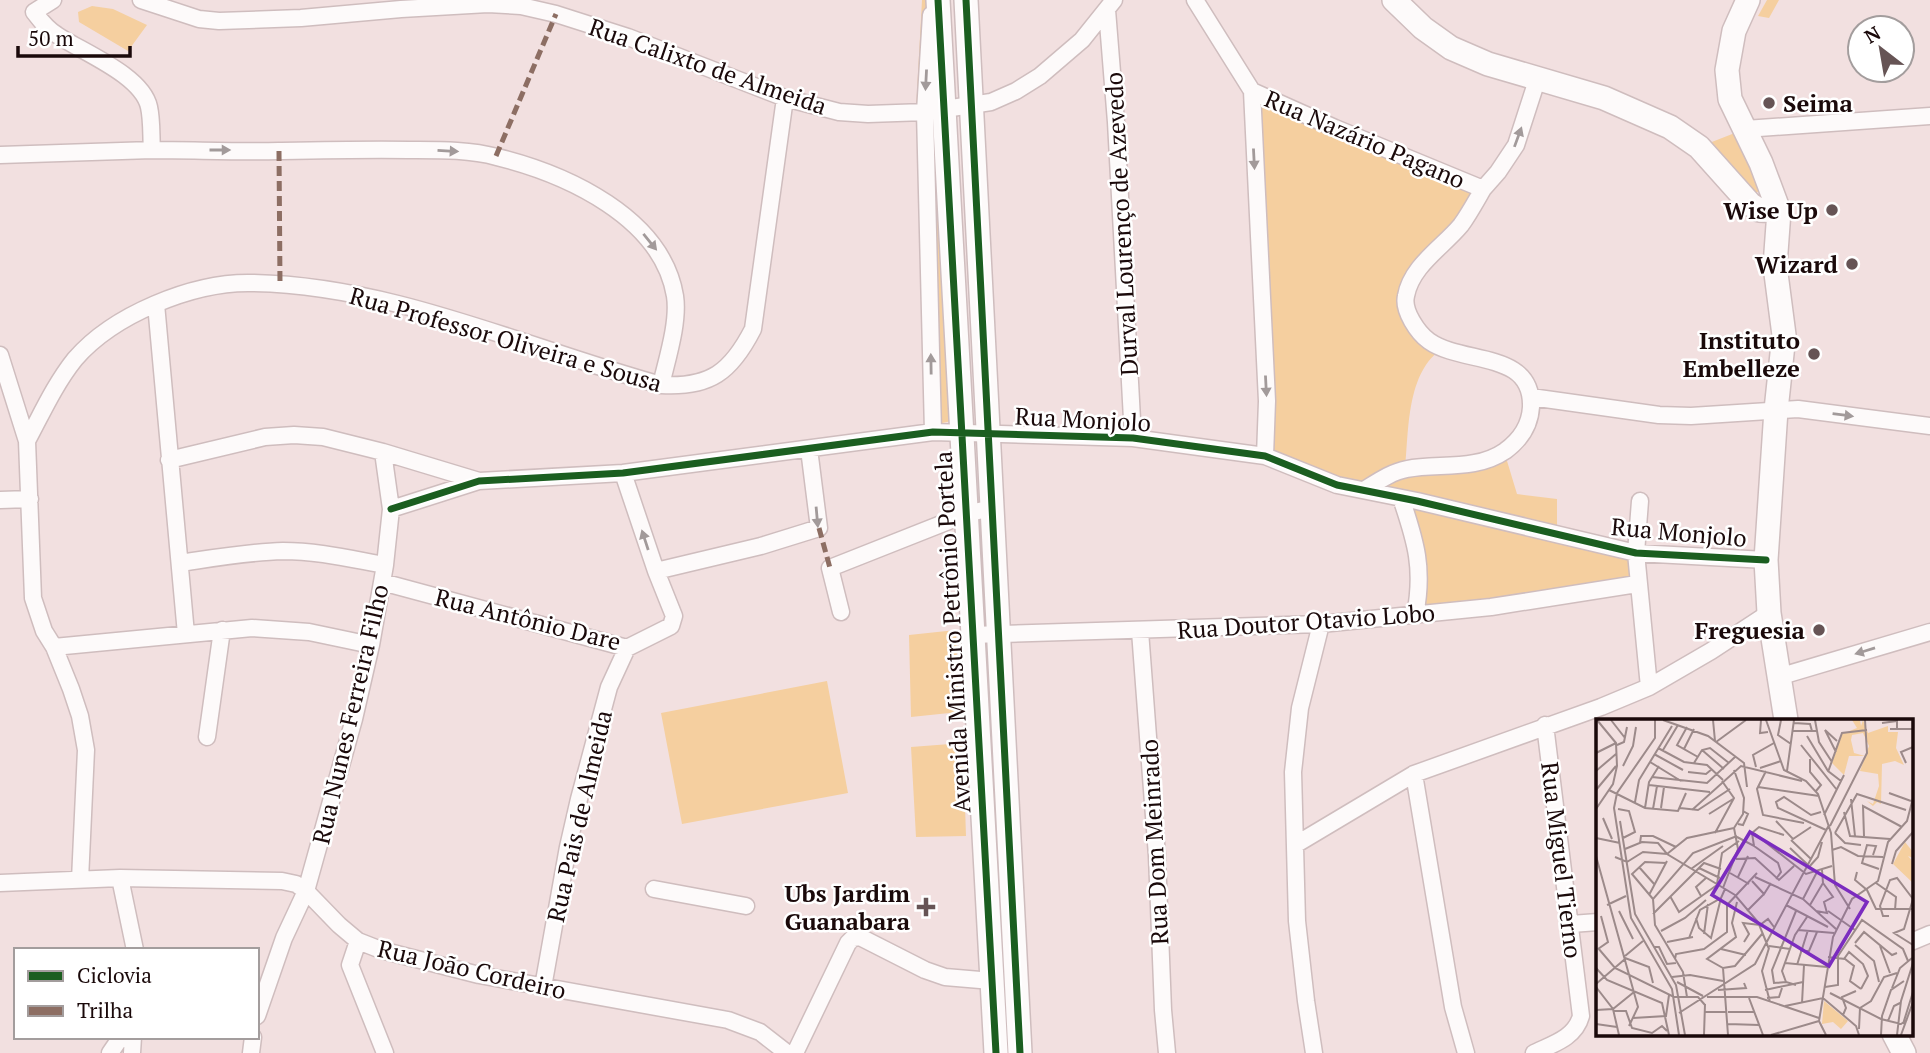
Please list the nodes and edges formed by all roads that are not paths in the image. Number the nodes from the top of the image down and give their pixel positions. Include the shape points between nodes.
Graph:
1 (53, 0) edge
2 (141, 0) edge
3 (936, 0) edge
4 (1195, 0) edge
5 (1394, 0) edge
6 (1748, 0) edge
7 (967, 2) edge
8 (1111, 5) edge
9 (31, 6) edge
10 (1538, 78) junction
11 (1252, 91) junction
12 (785, 98) junction
13 (971, 104) junction
14 (934, 110) junction
15 (1930, 116) edge
16 (1745, 129) junction
17 (152, 150) junction
18 (0, 155) edge
19 (1483, 189) junction
20 (1750, 204) junction
21 (1779, 211) junction
22 (1775, 266) junction
23 (156, 304) junction
24 (0, 355) edge
25 (661, 385) junction
26 (1531, 397) junction
27 (1776, 410) junction
28 (1930, 426) edge
29 (933, 432) junction
30 (960, 432) junction
31 (989, 433) junction
32 (1133, 438) junction
33 (27, 441) junction
34 (809, 449) junction
35 (383, 452) junction
36 (1265, 456) junction
37 (169, 460) junction
38 (623, 473) junction
39 (479, 481) junction
40 (1364, 490) junction
41 (1401, 498) junction
42 (30, 499) junction
43 (0, 500) edge
44 (1640, 501) dead end
45 (993, 508) junction
46 (391, 509) junction
47 (965, 515) junction
48 (1636, 553) junction
49 (1766, 560) junction
50 (180, 563) junction
51 (385, 565) junction
52 (656, 571) junction
53 (382, 582) junction
54 (1637, 584) junction
55 (841, 612) dead end
56 (1769, 613) junction
57 (1415, 615) junction
58 (1321, 624) junction
59 (222, 630) junction
60 (1140, 631) junction
61 (1930, 632) edge
62 (186, 634) junction
63 (1000, 634) junction
64 (972, 635) junction
65 (371, 645) junction
66 (54, 647) junction
67 (627, 648) junction
68 (1778, 677) junction
69 (1649, 687) junction
70 (1786, 719) edge
71 (1545, 726) junction
72 (207, 737) dead end
73 (1414, 774) junction
74 (1295, 845) junction
75 (120, 878) junction
76 (80, 880) junction
77 (0, 883) edge
78 (654, 890) dead end
79 (306, 891) junction
80 (747, 906) dead end
81 (1596, 922) edge
82 (1571, 924) junction
83 (1930, 934) edge
84 (358, 941) junction
85 (1912, 942) edge
86 (135, 948) edge
87 (992, 981) junction
88 (543, 988) junction
89 (259, 1010) edge
90 (1895, 1036) edge
91 (385, 1053) edge
92 (787, 1053) edge
93 (795, 1053) edge
94 (996, 1053) edge
95 (1020, 1053) edge
96 (1167, 1053) edge
97 (1314, 1053) edge
98 (1466, 1053) edge
99 (1534, 1053) edge
100 (1904, 1053) edge

1 - 9 street
2 - 12 street, Rua Calixto de Almeida via 219,21 488,4 521,6 628,37
3 -> 14 main road, Avenida Ministro Petrônio Portela
4 - 11 street, Rua Nazário Pagano
5 - 10 main road via 1451,48
6 - 16 main road via 1734,31 1727,70 1731,99
7 - 13 main road, Avenida Ministro Petrônio Portela
8 - 13 street, Rua Calixto de Almeida via 1082,40 1040,76 991,102
8 - 32 street, Durval Lourenço de Azevedo
9 - 17 street via 56,34 139,88 149,107
19 -> 10 street via 1516,145
10 - 20 main road via 1604,98 1670,127 1699,147
11 - 19 street, Rua Nazário Pagano
11 -> 36 street via 1267,401
12 - 14 street, Rua Calixto de Almeida via 839,112
12 - 25 street, Rua Professor Oliveira e Sousa via 753,329 742,351 725,369 684,386
13 - 14 street, Rua Calixto de Almeida
13 - 31 main road, Avenida Ministro Petrônio Portela
29 -> 14 street, Avenida Ministro Petrônio Portela
14 - 30 main road, Avenida Ministro Petrônio Portela
15 - 16 street
16 - 21 main road
17 - 18 street
17 -> 25 street via 466,152 496,156 560,178 612,206 642,232 669,272 676,299
19 - 26 street, Rua Nazário Pagano via 1461,224 1410,283 1405,298 1408,314 1428,340 1443,348 1507,365 1528,386
20 - 21 main road
20 - 22 main road
21 - 22 main road
22 - 27 main road via 1784,335
23 - 25 street, Rua Professor Oliveira e Sousa via 204,288 248,282 353,295 429,313
23 - 33 street, Rua Professor Oliveira e Sousa via 119,322 76,358
23 - 37 street
24 - 33 street
26 - 27 street via 1659,415
26 - 40 street via 1528,424 1504,451 1472,464 1405,470
27 -> 28 street
27 - 49 main road
29 - 30 street, Rua Monjolo
29 - 34 street, Rua Monjolo
30 - 31 street, Rua Monjolo
30 - 47 main road, Avenida Ministro Petrônio Portela
31 - 32 street, Rua Monjolo
31 - 45 main road, Avenida Ministro Petrônio Portela
32 - 36 street, Rua Monjolo
33 - 42 street
34 - 38 street, Rua Monjolo
34 -> 52 street via 819,528
35 - 37 street via 294,435 265,437
35 - 39 street
35 - 46 street, Rua Nunes Ferreira Filho
36 - 40 street, Rua Monjolo via 1337,485
37 - 50 street
38 - 39 street, Rua Monjolo
52 -> 38 street
39 - 46 street, Rua Monjolo
40 - 41 street, Rua Monjolo
41 - 48 street, Rua Monjolo
41 - 57 street via 1416,542 1420,590
42 - 43 street
42 - 66 street via 33,598
44 - 48 street
45 - 47 street
45 - 63 main road, Avenida Ministro Petrônio Portela
46 - 51 street, Rua Nunes Ferreira Filho
47 - 55 street via 830,568
47 - 64 main road, Avenida Ministro Petrônio Portela
48 - 49 street, Rua Monjolo
48 - 54 street
49 - 56 main road
50 - 51 street via 285,551
50 - 62 street
51 - 53 street, Rua Nunes Ferreira Filho
52 - 67 street, Rua Antônio Dare via 674,616 671,626
53 - 65 street, Rua Nunes Ferreira Filho
53 - 67 street, Rua Antônio Dare
54 - 57 street, Rua Doutor Otavio Lobo
54 - 69 street
56 - 68 main road
56 - 69 street
57 - 58 street, Rua Doutor Otavio Lobo
58 - 60 street, Rua Doutor Otavio Lobo
58 - 74 street via 1300,708 1293,772
59 - 62 street
59 - 65 street via 300,631
59 - 72 street
60 - 63 street, Rua Doutor Otavio Lobo
60 - 96 street, Rua Dom Meinrado
61 -> 68 street
62 - 66 street
63 - 64 street, Rua Doutor Otavio Lobo
63 - 95 main road, Avenida Ministro Petrônio Portela
64 - 87 main road, Avenida Ministro Petrônio Portela
65 - 79 street, Rua Nunes Ferreira Filho
66 - 76 street via 80,716 86,750
67 - 88 street, Rua Pais de Almeida via 613,674 579,799
68 - 70 main road
69 - 71 street
71 - 73 street
71 - 82 street, Rua Miguel Tierno
73 - 74 street
73 - 98 street via 1453,1007
74 - 97 street via 1297,921
75 - 76 street, Rua João Cordeiro
75 - 79 street, Rua João Cordeiro via 282,881
75 - 86 street
76 - 77 street, Rua João Cordeiro
78 - 80 street
79 - 84 street, Rua João Cordeiro
79 - 89 street, Rua Nunes Ferreira Filho
81 - 82 street
82 - 99 street, Rua Miguel Tierno via 1579,1024 1566,1038
83 - 85 street
84 - 88 street, Rua João Cordeiro via 473,974
84 - 91 street via 350,965
87 - 93 street via 945,977 860,937 853,938
87 - 94 main road, Avenida Ministro Petrônio Portela
88 - 92 street, Rua João Cordeiro via 728,1020 760,1032
90 - 100 main road

